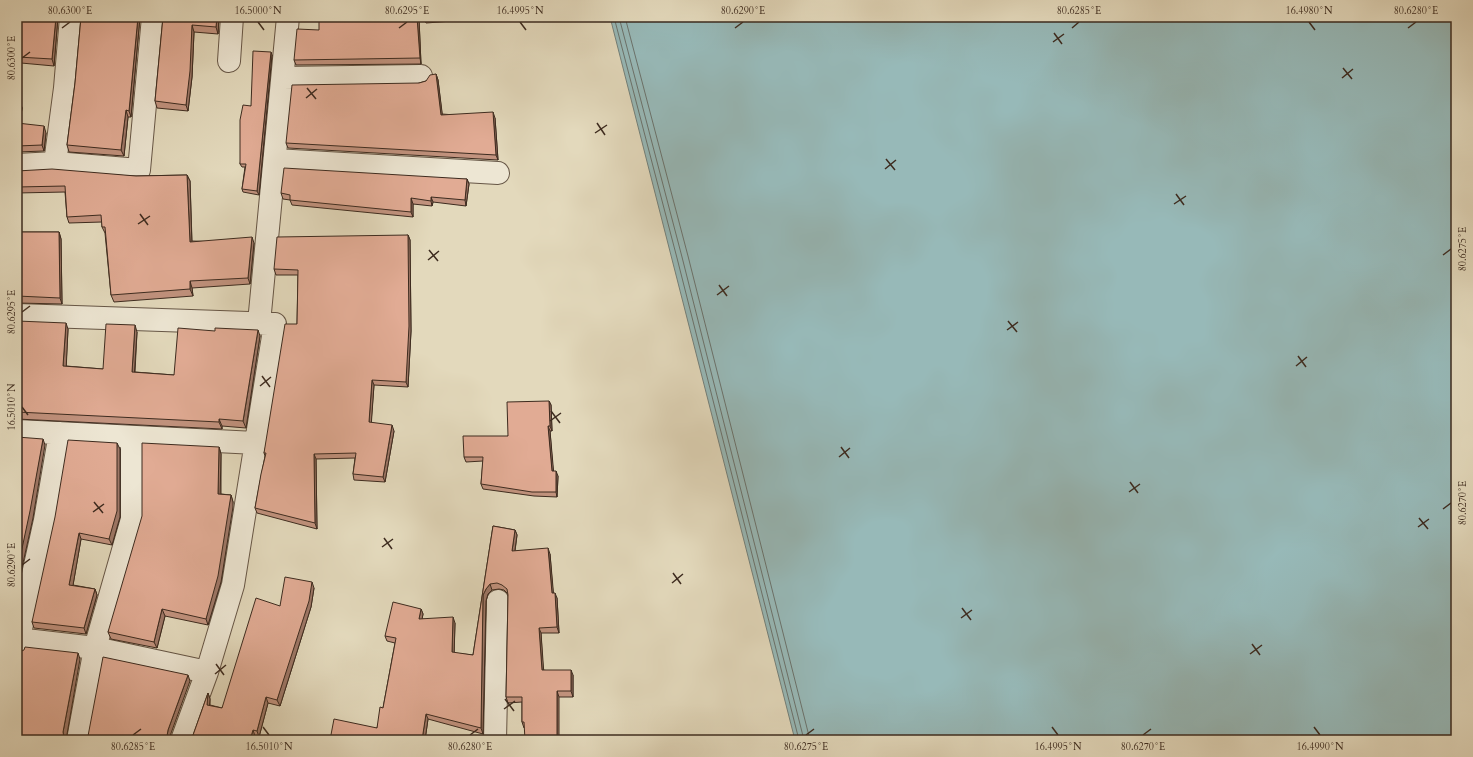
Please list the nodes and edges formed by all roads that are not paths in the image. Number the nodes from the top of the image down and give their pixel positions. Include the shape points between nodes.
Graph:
1 (71, 17) edge
2 (153, 17) edge
3 (232, 17) edge
4 (288, 17) edge
5 (228, 61) dead end
6 (421, 76) dead end
7 (283, 78) junction
8 (275, 160) junction
9 (55, 163) junction
10 (17, 165) edge
11 (498, 173) dead end
12 (17, 315) edge
13 (259, 323) junction
14 (17, 431) edge
15 (60, 433) junction
16 (132, 437) junction
17 (256, 443) junction
18 (498, 601) dead end
19 (17, 642) edge
20 (95, 648) junction
21 (207, 672) junction
22 (78, 740) edge
23 (182, 740) edge
24 (495, 740) edge

1 - 9 street
2 - 9 street via 139,170
3 - 5 street
4 - 7 street
6 - 7 street
7 - 8 street
8 - 11 street
8 - 13 street
9 - 10 street
12 - 13 street
13 - 17 street via 275,324
14 - 15 street
15 - 16 street
15 - 19 street via 45,520
16 - 17 street
16 - 20 street via 132,519
17 - 21 street via 233,585
18 - 24 street
19 - 20 street
20 - 21 street
20 - 22 street
21 - 23 street

